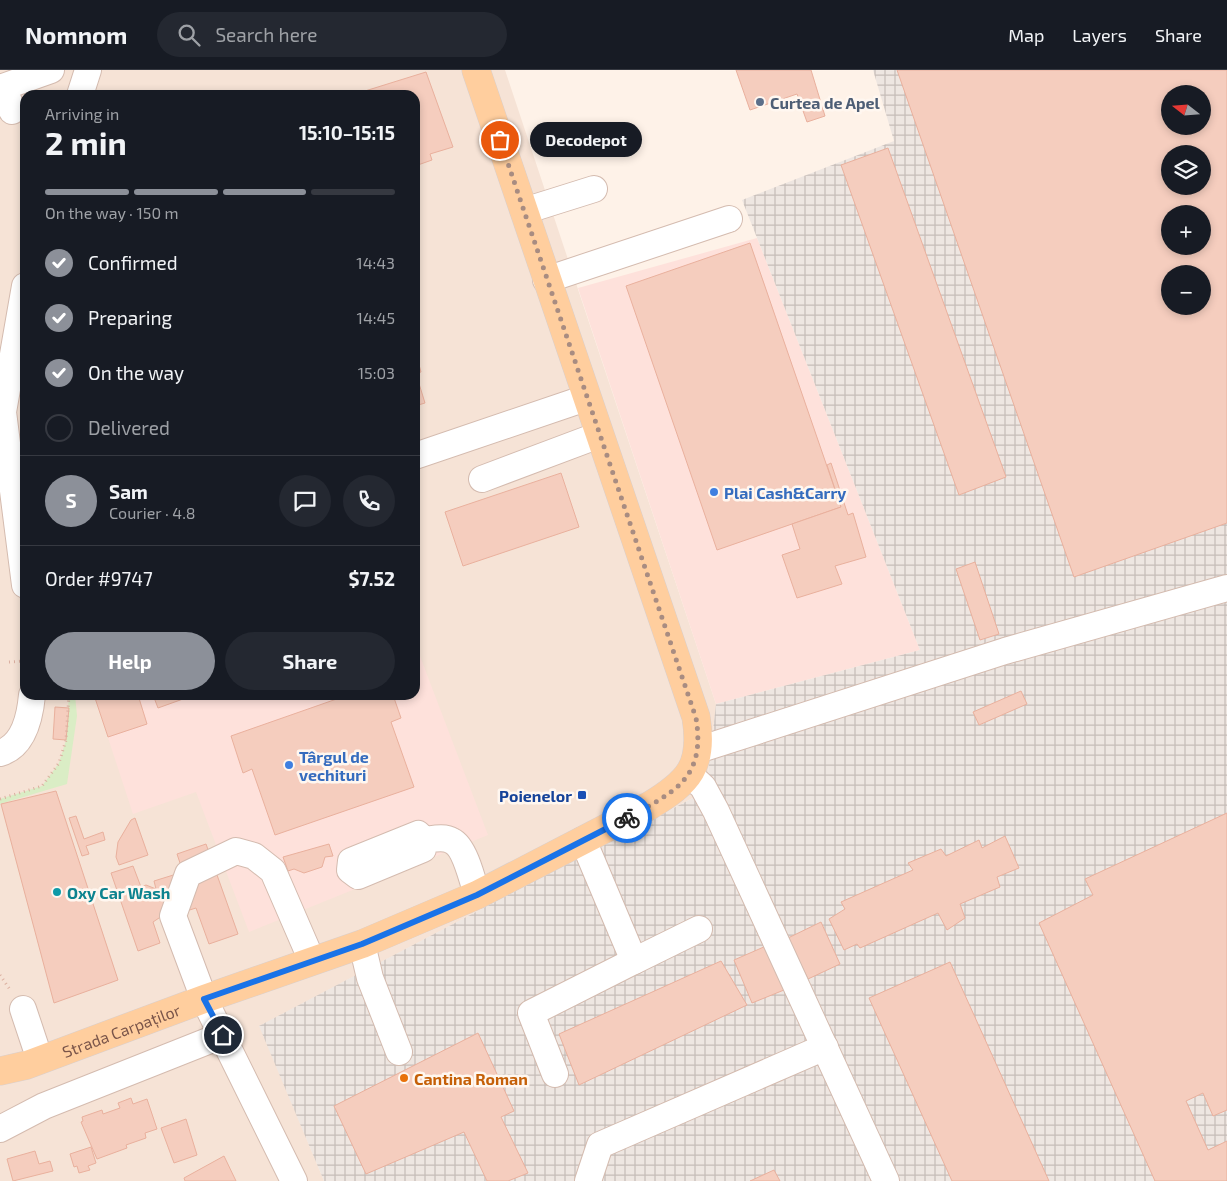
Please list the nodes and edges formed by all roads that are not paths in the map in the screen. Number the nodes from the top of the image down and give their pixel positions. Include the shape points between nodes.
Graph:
1 (51, 70) edge
2 (88, 70) edge
3 (476, 70) edge
4 (82, 90) edge
5 (5, 95) edge
6 (594, 190) dead end
7 (524, 211) junction
8 (729, 219) dead end
9 (546, 280) junction
10 (20, 315) edge
11 (586, 398) junction
12 (599, 435) junction
13 (420, 454) edge
14 (482, 478) dead end
15 (20, 546) edge
16 (1227, 588) edge
17 (32, 700) edge
18 (0, 753) edge
19 (694, 762) junction
20 (424, 840) dead end
21 (583, 840) junction
22 (477, 895) junction
23 (699, 929) dead end
24 (362, 944) junction
25 (312, 961) junction
26 (634, 961) junction
27 (204, 999) junction
28 (23, 1009) dead end
29 (223, 1035) junction
30 (825, 1047) junction
31 (399, 1052) dead end
32 (14, 1069) edge
33 (555, 1074) dead end
34 (0, 1129) edge
35 (294, 1181) edge
36 (588, 1181) edge
37 (886, 1181) edge

1 - 5 street
2 - 4 street
3 - 7 main road
6 - 7 street
7 - 9 main road
8 - 9 street
9 - 11 main road
10 - 15 street via 3,412
11 - 12 main road
11 - 13 street
12 - 14 street
12 - 19 main road via 696,718
16 - 19 street via 1005,651
17 - 18 street via 30,721 11,750
19 - 21 main road, Strada Carpaților via 670,794
19 - 30 street
20 - 22 street via 444,838 454,841 462,850
21 - 22 main road, Strada Carpaților
21 - 26 street
22 - 24 main road, Strada Carpaților
23 - 26 street
24 - 25 main road, Strada Carpaților
24 - 31 street via 370,978
25 - 27 main road, Strada Carpaților
25 - 27 street via 273,871 254,856 236,851 188,874 172,916
26 - 33 street via 531,1014
27 - 29 street
27 - 32 main road, Strada Carpaților
28 - 32 street
29 - 34 street via 44,1106
29 - 35 street
30 - 36 street via 600,1145
30 - 37 street

